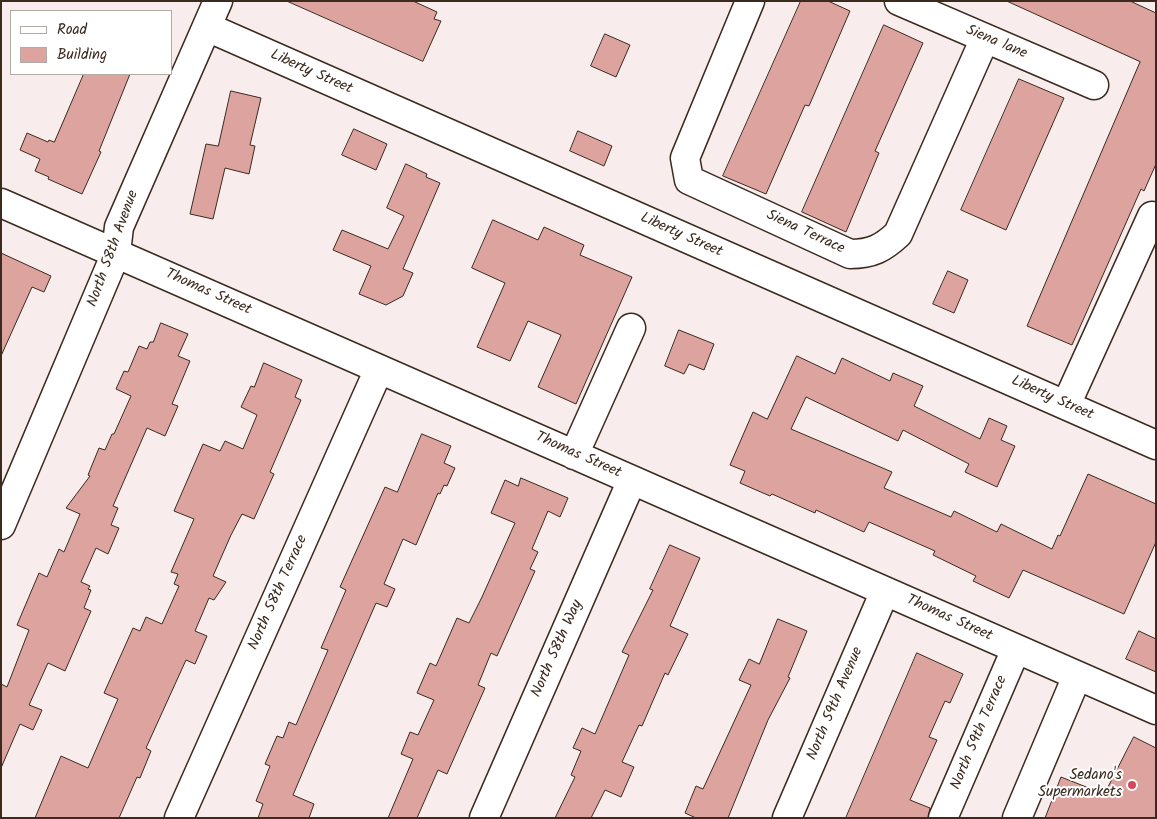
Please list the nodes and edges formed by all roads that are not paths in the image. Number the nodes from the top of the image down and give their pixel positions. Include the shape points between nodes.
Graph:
1 (218, 1) edge
2 (750, 1) edge
3 (899, 1) edge
4 (207, 27) junction
5 (985, 38) junction
6 (1094, 85) dead end
7 (1, 203) edge
8 (1152, 216) dead end
9 (116, 253) junction
10 (631, 328) dead end
11 (378, 369) junction
12 (1066, 405) junction
13 (1156, 445) edge
14 (574, 455) junction
15 (632, 480) junction
16 (1, 525) edge
17 (885, 591) junction
18 (1016, 649) junction
19 (1077, 676) junction
20 (1156, 710) edge
21 (179, 818) edge
22 (484, 818) edge
23 (787, 818) edge
24 (943, 818) edge
25 (1017, 818) edge

1 - 4 street, North 58th Avenue
2 - 5 street, Siena Terrace via 685,158 690,180 850,254 868,254 884,247 898,234
3 - 5 street, Siena lane
4 - 9 street, North 58th Avenue via 119,228
4 - 12 street, Liberty Street
5 - 6 street, Siena lane
7 - 9 street, Thomas Street
8 - 12 street
9 - 11 street, Thomas Street
9 - 16 street, North 58th Avenue
10 - 14 street
11 - 14 street, Thomas Street
11 - 21 street, North 58th Terrace
12 - 13 street, Liberty Street
14 - 15 street, Thomas Street
15 - 17 street, Thomas Street
15 - 22 street, North 58th Way
17 - 18 street, Thomas Street
17 - 23 street, North 59th Avenue
18 - 19 street, Thomas Street
18 - 24 street, North 59th Terrace
19 - 20 street, Thomas Street
19 - 25 street

